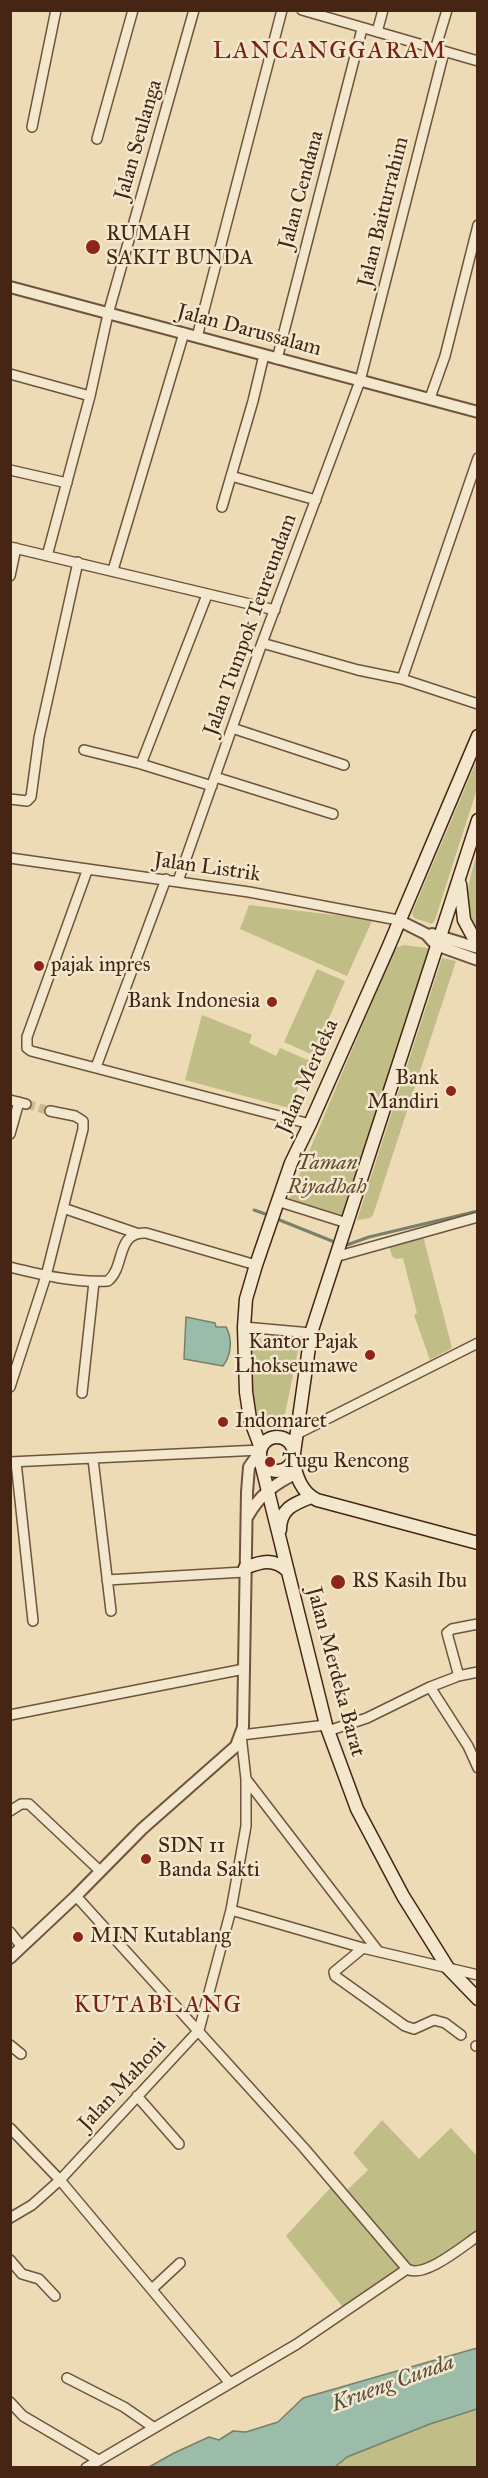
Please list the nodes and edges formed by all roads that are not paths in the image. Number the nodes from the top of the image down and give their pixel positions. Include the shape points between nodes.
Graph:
1 (56, 10) edge
2 (133, 10) edge
3 (194, 10) edge
4 (282, 10) edge
5 (383, 10) edge
6 (447, 10) edge
7 (303, 11) edge
8 (362, 29) junction
9 (377, 33) junction
10 (440, 51) junction
11 (477, 61) edge
12 (32, 127) dead end
13 (97, 139) dead end
14 (477, 225) edge
15 (475, 248) edge
16 (10, 287) edge
17 (108, 314) junction
18 (184, 333) junction
19 (197, 337) junction
20 (264, 355) junction
21 (277, 359) junction
22 (10, 374) edge
23 (360, 381) junction
24 (90, 396) junction
25 (430, 398) junction
26 (477, 412) edge
27 (477, 458) edge
28 (10, 470) edge
29 (231, 476) junction
30 (67, 483) junction
31 (316, 500) junction
32 (222, 507) dead end
33 (14, 547) edge
34 (47, 556) junction
35 (78, 561) junction
36 (113, 570) junction
37 (10, 576) edge
38 (207, 595) junction
39 (275, 610) junction
40 (262, 643) junction
41 (402, 679) junction
42 (477, 704) edge
43 (232, 728) junction
44 (477, 736) edge
45 (84, 750) dead end
46 (141, 764) junction
47 (344, 765) dead end
48 (214, 781) junction
49 (10, 799) edge
50 (333, 814) dead end
51 (477, 820) edge
52 (10, 858) edge
53 (87, 871) junction
54 (460, 874) junction
55 (166, 879) junction
56 (178, 881) junction
57 (398, 920) junction
58 (438, 940) junction
59 (477, 947) edge
60 (477, 960) edge
61 (96, 1067) junction
62 (19, 1102) edge
63 (50, 1111) tunnel mouth
64 (310, 1124) junction
65 (10, 1134) edge
66 (276, 1204) junction
67 (63, 1208) junction
68 (477, 1217) edge
69 (346, 1226) junction
70 (136, 1233) junction
71 (336, 1256) junction
72 (256, 1265) junction
73 (10, 1268) edge
74 (46, 1276) junction
75 (94, 1282) junction
76 (244, 1327) junction
77 (310, 1333) junction
78 (477, 1343) edge
79 (10, 1387) edge
80 (82, 1393) dead end
81 (297, 1434) junction
82 (260, 1453) junction
83 (294, 1456) junction
84 (93, 1459) junction
85 (13, 1462) edge
86 (296, 1474) junction
87 (268, 1492) junction
88 (310, 1497) junction
89 (246, 1518) junction
90 (280, 1541) junction
91 (477, 1543) edge
92 (244, 1570) junction
93 (288, 1571) junction
94 (107, 1580) junction
95 (111, 1611) dead end
96 (33, 1621) dead end
97 (477, 1624) edge
98 (244, 1669) junction
99 (477, 1672) edge
100 (458, 1676) junction
101 (430, 1687) junction
102 (10, 1715) edge
103 (327, 1728) junction
104 (241, 1735) junction
105 (477, 1768) edge
106 (246, 1779) junction
107 (10, 1810) edge
108 (99, 1870) junction
109 (76, 1896) junction
110 (231, 1910) junction
111 (10, 1932) edge
112 (22, 1947) junction
113 (363, 1948) junction
114 (378, 1951) junction
115 (10, 1958) edge
116 (448, 1968) junction
117 (477, 1975) edge
118 (477, 1999) edge
119 (199, 2030) junction
120 (460, 2035) dead end
121 (10, 2045) edge
122 (21, 2054) dead end
123 (137, 2096) junction
124 (10, 2128) edge
125 (179, 2144) dead end
126 (60, 2180) junction
127 (10, 2218) edge
128 (477, 2236) edge
129 (10, 2260) edge
130 (180, 2263) dead end
131 (406, 2269) junction
132 (152, 2289) junction
133 (55, 2296) dead end
134 (67, 2378) dead end
135 (229, 2382) junction
136 (10, 2402) edge
137 (153, 2427) junction
138 (98, 2460) junction
139 (86, 2468) edge

1 - 12 street
2 - 13 street
3 - 17 street, Jalan Seulanga
4 - 19 street
5 - 9 street
6 - 10 street, Jalan Baiturrahim
7 - 8 street
8 - 9 street
8 - 21 street, Jalan Cendana
9 - 10 street
10 - 11 street
10 - 23 street, Jalan Baiturrahim
14 - 15 street
15 - 25 street
16 - 17 street, Jalan Darussalam
17 - 18 street, Jalan Darussalam
17 - 24 street, Jalan Seulanga
18 - 19 street, Jalan Darussalam
18 - 36 street
19 - 20 street, Jalan Darussalam
20 - 21 street, Jalan Darussalam
20 - 29 street
21 - 23 street, Jalan Darussalam
22 - 24 street
23 - 25 street, Jalan Darussalam
23 - 31 street, Jalan Tumpok Teureundam
24 - 30 street, Jalan Seulanga
25 - 26 street, Jalan Darussalam
27 - 41 street
28 - 30 street
29 - 31 street
29 - 32 street
30 - 34 street, Jalan Seulanga
31 - 39 street, Jalan Tumpok Teureundam
33 - 34 street
33 - 37 street
34 - 35 street
35 - 36 street
35 - 49 street via 39,738 31,797 27,801
36 - 38 street
38 - 39 street
38 - 46 street
39 - 40 street, Jalan Tumpok Teureundam
40 - 41 street
40 - 43 street, Jalan Tumpok Teureundam
41 - 42 street
43 - 47 street
43 - 48 street, Jalan Tumpok Teureundam
44 - 57 main road, Jalan Merdeka
45 - 46 street
46 - 48 street
48 - 50 street
48 - 56 street, Jalan Tumpok Teureundam
51 - 54 main road
52 - 53 street, Jalan Listrik
53 - 55 street, Jalan Listrik
53 - 61 street via 26,1044 31,1051
54 - 58 main road
54 - 59 main road via 464,920
55 - 56 street, Jalan Listrik
55 - 61 street
56 - 57 street, Jalan Listrik
57 - 58 street
57 - 64 main road, Jalan Merdeka
58 - 59 street
58 - 60 street
58 - 69 main road
61 - 64 street
62 - 65 street
63 - 67 street via 83,1121
64 - 66 main road, Jalan Merdeka
66 - 69 street
66 - 72 main road, Jalan Merdeka
67 - 70 street
67 - 74 street
68 - 71 street
69 - 71 main road
70 - 72 street
70 - 75 street via 127,1240 111,1278
71 - 77 main road
72 - 76 main road, Jalan Merdeka via 246,1299
73 - 74 street
74 - 75 street
74 - 79 street
75 - 80 street
76 - 77 street
76 - 82 main road, Jalan Merdeka via 246,1392
77 - 81 main road
78 - 81 street
81 - 83 main road
82 - 83 main road via 270,1470 282,1471
82 - 83 main road via 267,1440 277,1437 291,1444
82 - 84 street
82 - 87 main road, Jalan Merdeka Barat
82 - 89 street via 249,1467
83 - 86 main road
84 - 85 street
84 - 94 street
85 - 96 street
86 - 87 street
86 - 88 main road
87 - 89 street
87 - 90 main road, Jalan Merdeka Barat
88 - 90 main road via 294,1503 282,1515
88 - 91 main road
89 - 92 street
90 - 93 main road, Jalan Merdeka Barat
92 - 93 main road via 262,1562 274,1562
92 - 94 street
92 - 98 street
93 - 103 main road, Jalan Merdeka Barat
94 - 95 street
97 - 100 street via 447,1633
98 - 102 street
98 - 104 street
99 - 100 street
100 - 101 street
101 - 103 street via 367,1718
101 - 105 street via 468,1746
103 - 104 street
103 - 116 main road, Jalan Merdeka Barat via 357,1809 380,1856
104 - 106 street, Jalan Mahoni
104 - 108 street via 236,1746
106 - 110 street, Jalan Mahoni via 246,1826
106 - 114 street
107 - 108 street via 29,1804
108 - 109 street
109 - 112 street
109 - 119 street
110 - 113 street
110 - 119 street, Jalan Mahoni
111 - 112 street
112 - 115 street
113 - 114 street
113 - 120 street via 334,1972 335,1976 405,2026 414,2029 434,2020
114 - 116 street
116 - 117 street
116 - 118 main road, Jalan Merdeka Barat
119 - 123 street, Jalan Mahoni
119 - 131 street
121 - 122 street
123 - 125 street
123 - 126 street, Jalan Mahoni
124 - 126 street
126 - 127 street, Jalan Mahoni
126 - 132 street
128 - 131 street via 427,2268 416,2272
129 - 133 street via 22,2274 39,2279
130 - 132 street
131 - 135 street via 326,2325
132 - 135 street
134 - 137 street via 124,2407
135 - 137 street
136 - 138 street via 23,2416
137 - 138 street
138 - 139 street

